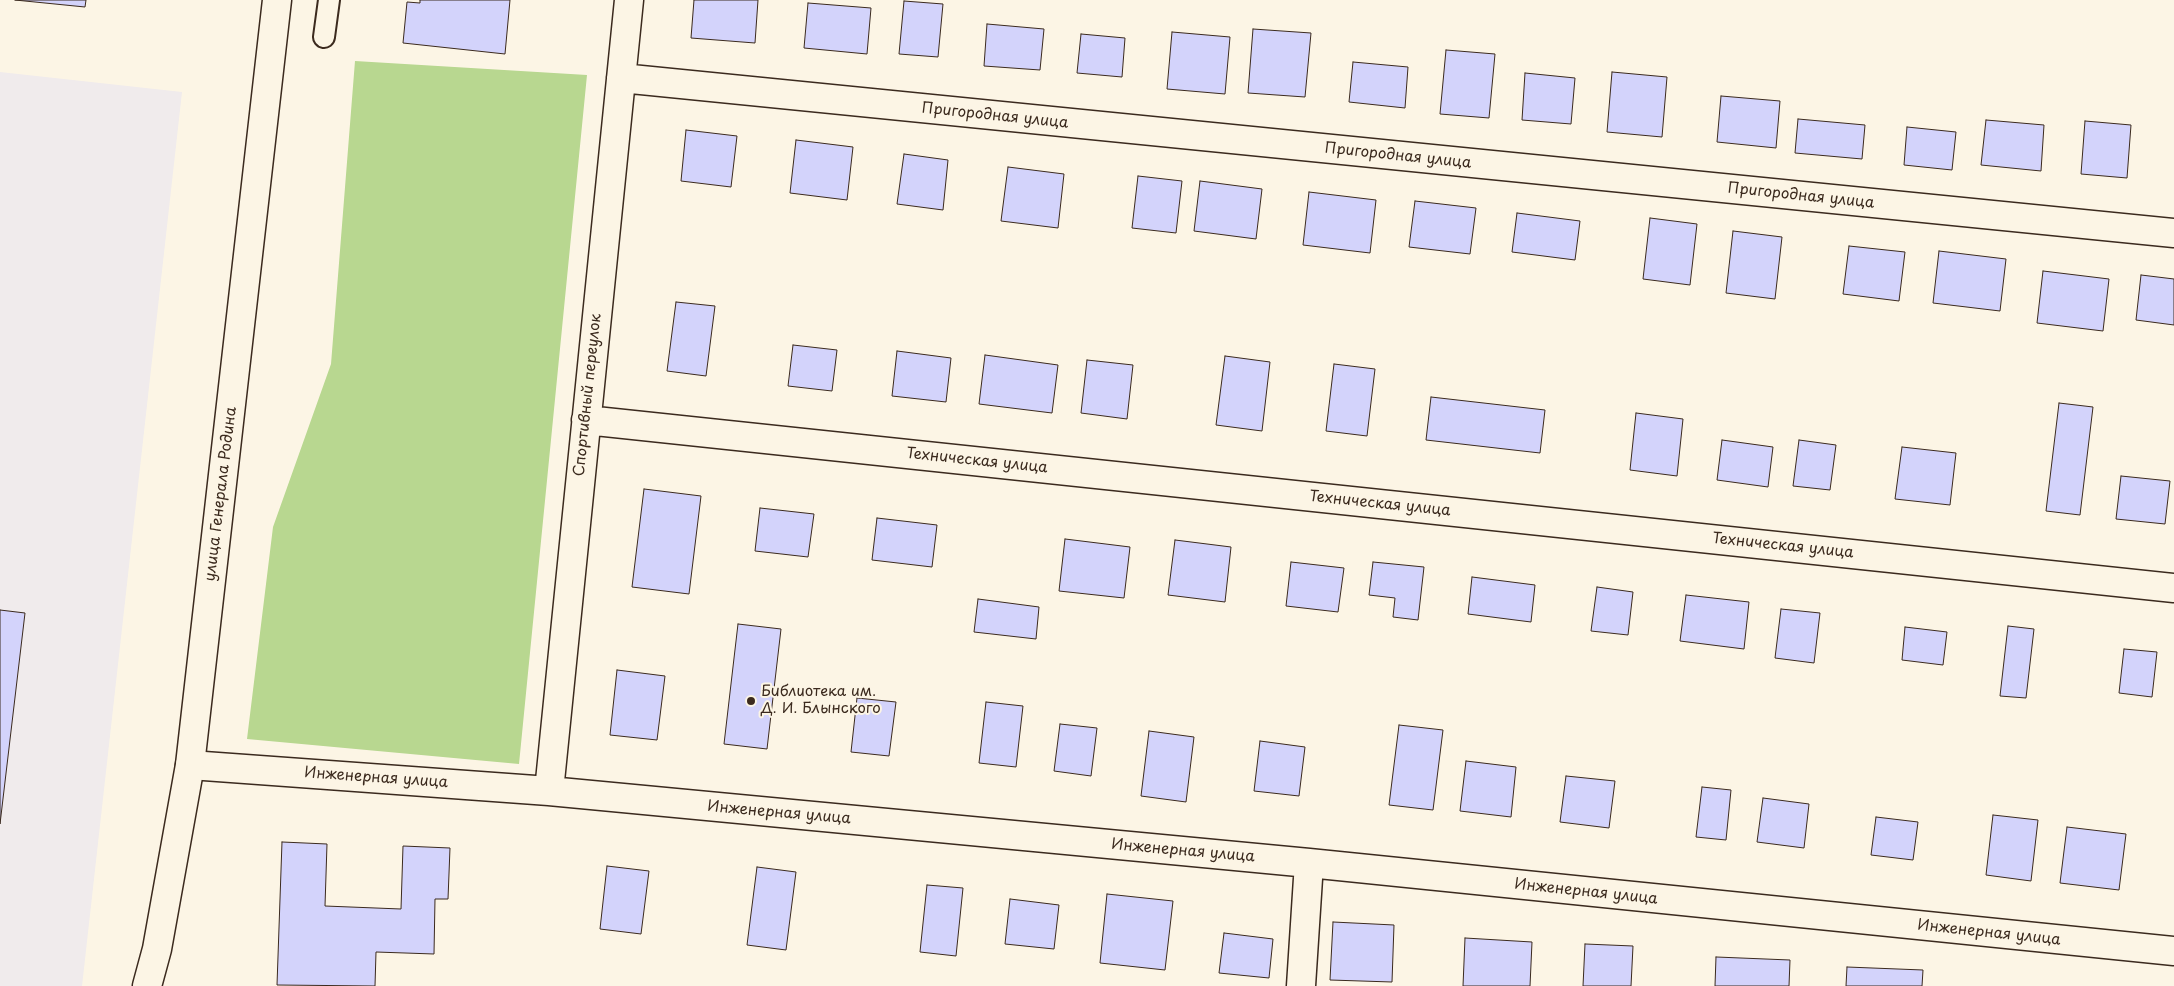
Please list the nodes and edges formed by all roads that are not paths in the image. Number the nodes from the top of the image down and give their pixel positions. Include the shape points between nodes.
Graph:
1 (277, 0) edge
2 (329, 0) edge
3 (629, 0) edge
4 (324, 37) dead end
5 (621, 78) junction
6 (2174, 233) edge
7 (586, 420) junction
8 (2174, 588) edge
9 (190, 765) junction
10 (549, 791) junction
11 (1309, 863) junction
12 (2174, 951) edge
13 (147, 986) edge
14 (1301, 986) edge

1 - 9 street, улица Генерала Родина
2 - 4 lane
3 - 5 street, Спортивный переулок
5 - 6 street, Пригородная улица
5 - 7 street, Спортивный переулок
7 - 8 street, Техническая улица
7 - 10 street, Спортивный переулок
9 - 10 street, Инженерная улица
9 - 13 street, улица Генерала Родина via 158,949
10 - 11 street, Инженерная улица
11 - 12 street, Инженерная улица
11 - 14 street

